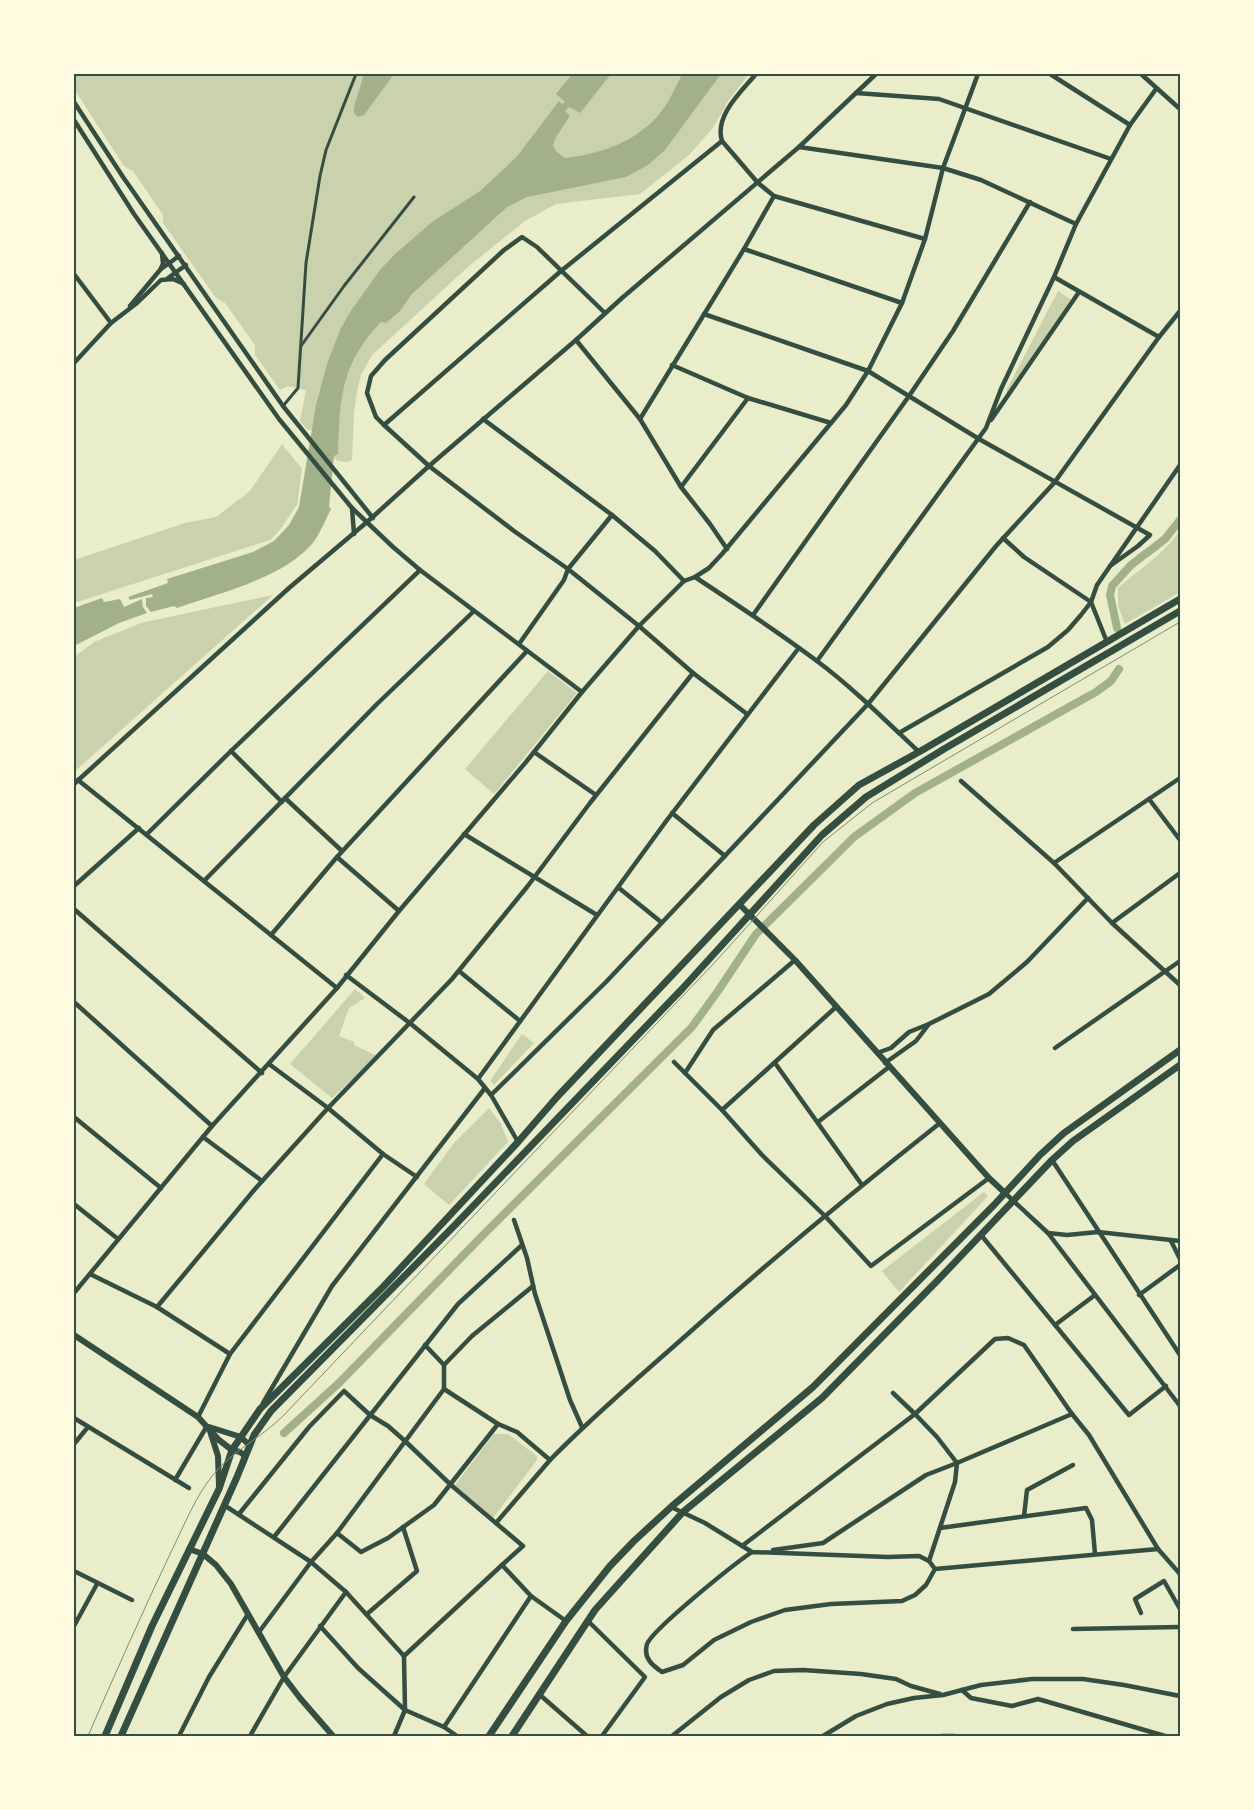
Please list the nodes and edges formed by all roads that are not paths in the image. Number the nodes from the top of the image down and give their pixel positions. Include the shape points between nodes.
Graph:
1 (356, 74) edge
2 (756, 74) edge
3 (876, 74) edge
4 (978, 74) edge
5 (1050, 74) edge
6 (1141, 74) edge
7 (1156, 89) junction
8 (856, 93) junction
9 (74, 102) edge
10 (964, 107) junction
11 (1180, 110) edge
12 (74, 120) edge
13 (1130, 125) junction
14 (722, 141) junction
15 (799, 147) junction
16 (1111, 159) junction
17 (943, 168) junction
18 (758, 183) junction
19 (774, 196) junction
20 (414, 197) dead end
21 (1030, 202) junction
22 (1076, 224) junction
23 (924, 239) junction
24 (744, 250) junction
25 (162, 252) junction
26 (179, 256) junction
27 (170, 262) junction
28 (186, 265) junction
29 (160, 270) junction
30 (561, 271) junction
31 (177, 272) junction
32 (74, 274) edge
33 (1054, 277) junction
34 (168, 278) junction
35 (187, 286) junction
36 (1079, 292) junction
37 (902, 302) junction
38 (128, 309) junction
39 (1180, 311) edge
40 (605, 313) junction
41 (704, 314) junction
42 (111, 323) junction
43 (1159, 337) junction
44 (576, 340) junction
45 (301, 347) junction
46 (74, 363) edge
47 (672, 365) junction
48 (868, 371) junction
49 (909, 396) junction
50 (748, 398) junction
51 (283, 406) junction
52 (483, 419) junction
53 (640, 419) junction
54 (831, 423) junction
55 (384, 425) junction
56 (986, 428) junction
57 (978, 440) junction
58 (1180, 465) edge
59 (429, 466) junction
60 (1054, 482) junction
61 (681, 486) junction
62 (352, 508) junction
63 (612, 514) junction
64 (373, 518) junction
65 (368, 522) junction
66 (1136, 528) junction
67 (354, 534) junction
68 (1003, 538) junction
69 (727, 549) junction
70 (1110, 566) junction
71 (568, 569) junction
72 (420, 570) junction
73 (695, 577) junction
74 (684, 581) junction
75 (1180, 599) edge
76 (1091, 602) junction
77 (474, 611) junction
78 (1180, 611) edge
79 (754, 615) junction
80 (639, 626) junction
81 (1107, 642) junction
82 (519, 644) junction
83 (798, 649) junction
84 (527, 651) junction
85 (817, 661) junction
86 (693, 673) junction
87 (582, 692) junction
88 (868, 704) junction
89 (746, 714) junction
90 (899, 733) junction
91 (231, 751) junction
92 (534, 752) junction
93 (919, 752) junction
94 (1180, 778) edge
95 (78, 780) junction
96 (961, 781) dead end
97 (74, 784) edge
98 (596, 795) junction
99 (1149, 799) junction
100 (284, 800) junction
101 (672, 813) junction
102 (139, 828) junction
103 (147, 834) junction
104 (464, 834) junction
105 (1180, 840) edge
106 (342, 851) junction
107 (725, 856) junction
108 (337, 857) junction
109 (1054, 863) junction
110 (1180, 874) edge
111 (534, 877) junction
112 (204, 882) junction
113 (74, 886) edge
114 (619, 888) junction
115 (1088, 898) junction
116 (739, 904) junction
117 (74, 909) edge
118 (399, 911) junction
119 (749, 913) junction
120 (597, 915) junction
121 (662, 922) junction
122 (1112, 923) junction
123 (271, 935) junction
124 (795, 960) junction
125 (1180, 961) edge
126 (459, 971) junction
127 (1164, 972) junction
128 (346, 975) junction
129 (1180, 986) edge
130 (337, 988) junction
131 (74, 1002) edge
132 (836, 1007) junction
133 (520, 1021) junction
134 (411, 1024) junction
135 (929, 1024) junction
136 (1055, 1048) dead end
137 (1180, 1050) edge
138 (877, 1053) junction
139 (674, 1062) dead end
140 (775, 1063) junction
141 (269, 1064) junction
142 (887, 1065) junction
143 (1180, 1065) edge
144 (262, 1073) junction
145 (685, 1073) junction
146 (478, 1079) junction
147 (485, 1088) junction
148 (490, 1095) junction
149 (328, 1108) junction
150 (722, 1110) junction
151 (74, 1117) edge
152 (818, 1122) junction
153 (940, 1123) junction
154 (212, 1126) junction
155 (204, 1137) junction
156 (518, 1142) junction
157 (383, 1154) junction
158 (1052, 1160) junction
159 (418, 1177) junction
160 (989, 1178) junction
161 (262, 1181) junction
162 (862, 1185) junction
163 (162, 1188) junction
164 (1005, 1193) junction
165 (1013, 1200) junction
166 (74, 1204) edge
167 (825, 1216) junction
168 (514, 1220) dead end
169 (1098, 1232) junction
170 (1048, 1233) junction
171 (981, 1235) junction
172 (118, 1239) junction
173 (1172, 1241) junction
174 (1180, 1241) edge
175 (522, 1245) junction
176 (1180, 1259) edge
177 (1180, 1265) edge
178 (90, 1274) junction
179 (533, 1286) junction
180 (74, 1293) edge
181 (1139, 1294) junction
182 (1095, 1295) junction
183 (157, 1307) junction
184 (1055, 1325) junction
185 (74, 1335) edge
186 (425, 1346) junction
187 (230, 1354) junction
188 (1180, 1356) edge
189 (444, 1365) junction
190 (1166, 1386) junction
191 (444, 1390) junction
192 (893, 1393) dead end
193 (1180, 1404) edge
194 (260, 1409) junction
195 (915, 1414) junction
196 (1072, 1414) junction
197 (370, 1415) junction
198 (198, 1417) junction
199 (74, 1418) edge
200 (498, 1424) junction
201 (88, 1427) junction
202 (208, 1427) junction
203 (582, 1427) junction
204 (241, 1437) junction
205 (405, 1441) junction
206 (74, 1444) edge
207 (249, 1444) junction
208 (232, 1450) junction
209 (245, 1456) junction
210 (550, 1460) junction
211 (957, 1463) junction
212 (1073, 1465) dead end
213 (175, 1480) junction
214 (451, 1485) junction
215 (189, 1488) dead end
216 (219, 1490) junction
217 (224, 1505) junction
218 (671, 1506) junction
219 (683, 1512) junction
220 (239, 1514) junction
221 (1024, 1516) junction
222 (496, 1523) junction
223 (403, 1527) junction
224 (940, 1528) junction
225 (337, 1533) junction
226 (274, 1537) junction
227 (742, 1546) junction
228 (189, 1548) junction
229 (1158, 1549) junction
230 (752, 1552) junction
231 (761, 1552) junction
232 (203, 1554) junction
233 (1096, 1554) junction
234 (930, 1560) junction
235 (311, 1562) junction
236 (502, 1565) junction
237 (935, 1569) junction
238 (74, 1571) edge
239 (1180, 1574) edge
240 (97, 1584) junction
241 (346, 1592) junction
242 (531, 1596) junction
243 (132, 1600) dead end
244 (1180, 1609) edge
245 (1141, 1613) dead end
246 (248, 1614) junction
247 (367, 1614) junction
248 (566, 1621) junction
249 (589, 1622) junction
250 (74, 1626) edge
251 (320, 1626) junction
252 (1180, 1627) edge
253 (1073, 1629) dead end
254 (259, 1632) junction
255 (404, 1656) junction
256 (284, 1677) junction
257 (962, 1690) junction
258 (540, 1695) junction
259 (943, 1695) junction
260 (1180, 1696) edge
261 (405, 1710) junction
262 (444, 1726) junction
263 (105, 1736) edge
264 (121, 1736) edge
265 (179, 1736) edge
266 (250, 1736) edge
267 (332, 1736) edge
268 (394, 1736) edge
269 (457, 1736) edge
270 (490, 1736) edge
271 (512, 1736) edge
272 (587, 1736) edge
273 (602, 1736) edge
274 (672, 1736) edge
275 (823, 1736) edge
276 (942, 1736) edge
277 (954, 1736) edge
278 (1165, 1736) edge

1 - 45 street via 326,150 320,176 306,263
2 - 14 street via 731,104 720,134
3 - 8 street
4 - 10 street
5 - 13 street
6 - 7 street
7 - 11 street
7 - 13 street
8 - 10 street via 939,99
8 - 15 street
9 - 26 street
10 - 16 street
10 - 17 street
12 - 25 street
13 - 16 street
14 - 18 street
14 - 30 street
15 - 17 street
15 - 18 street
16 - 22 street
17 - 21 street via 981,180
17 - 23 street
18 - 19 street
18 - 40 street
19 - 23 street
19 - 24 street
20 - 45 street
21 - 22 street
21 - 49 street via 953,331
22 - 33 street
23 - 37 street
24 - 37 street
24 - 41 street
25 - 27 street
25 - 29 street
26 - 27 street
26 - 28 street
27 - 29 street
27 - 31 street
28 - 31 street
28 - 51 street
29 - 38 street
30 - 40 street
30 - 55 street
30 - 55 street via 522,237 504,250 385,360 372,376 367,392 376,417
31 - 34 street
31 - 35 street
32 - 42 street
33 - 36 street
33 - 56 street
34 - 35 street
34 - 38 street via 160,280
35 - 62 street via 279,418
36 - 43 street
36 - 56 street
37 - 48 street
38 - 42 street
39 - 43 street
40 - 44 street
41 - 47 street
41 - 48 street
42 - 46 street
43 - 60 street
44 - 52 street
44 - 53 street
45 - 51 street via 298,388
47 - 50 street
47 - 53 street
48 - 49 street
48 - 54 street
49 - 57 street
49 - 79 street
50 - 54 street
50 - 61 street
51 - 64 street
52 - 59 street
52 - 63 street
53 - 61 street
54 - 69 street
55 - 59 street
56 - 57 street
57 - 60 street
57 - 85 street
58 - 66 street
59 - 64 street
59 - 71 street
60 - 66 street
60 - 68 street
61 - 69 street
62 - 65 street
62 - 67 street
63 - 71 street
63 - 74 street via 656,550
64 - 65 street
65 - 67 street
65 - 72 street
66 - 70 street
66 - 70 street via 1150,535
67 - 95 street via 289,588
68 - 76 street
68 - 88 street
69 - 73 street
70 - 76 street via 1097,585
71 - 80 street
71 - 82 street via 564,580
72 - 77 street
72 - 91 street
73 - 74 street
73 - 79 street
74 - 80 street
75 - 81 main road
76 - 81 street
76 - 90 street via 1075,623 1048,647
77 - 82 street
77 - 100 street
78 - 119 main road via 866,797 822,835
79 - 83 street
80 - 86 street
80 - 87 street
81 - 93 main road
82 - 84 street
83 - 85 street
83 - 89 street
84 - 87 street
84 - 106 street
85 - 88 street
86 - 89 street
86 - 98 street
87 - 92 street
88 - 90 street
88 - 107 street
89 - 101 street
90 - 93 street
91 - 100 street
91 - 103 street
92 - 98 street
92 - 104 street
93 - 116 main road via 859,785 814,825
94 - 99 street
95 - 97 street
95 - 102 street
96 - 109 street
98 - 111 street
99 - 105 street
99 - 109 street
100 - 106 street
100 - 112 street
101 - 107 street
101 - 114 street
102 - 103 street
102 - 113 street
103 - 112 street
104 - 111 street
104 - 118 street
106 - 108 street
107 - 121 street
108 - 118 street
108 - 123 street
109 - 115 street
110 - 122 street
111 - 120 street
111 - 126 street
112 - 123 street
114 - 120 street
114 - 121 street
115 - 122 street
115 - 135 street via 1027,962 988,994
116 - 119 main road
116 - 156 main road
117 - 144 street
118 - 128 street
119 - 124 main road
119 - 207 main road via 682,990 271,1411
120 - 133 street
121 - 148 street via 606,982
122 - 127 street
123 - 130 street
124 - 132 main road
124 - 145 street via 713,1030
125 - 127 street
126 - 133 street
126 - 134 street
127 - 129 street
127 - 136 street
128 - 130 street
128 - 134 street
130 - 141 street
131 - 154 street
132 - 138 main road
132 - 140 street
133 - 146 street
134 - 146 street
134 - 149 street
135 - 138 street via 909,1032 891,1048
135 - 142 street via 916,1041
137 - 164 main road via 1064,1133
138 - 142 main road
139 - 145 street
140 - 150 street
140 - 152 street
141 - 144 street
141 - 149 street
142 - 152 street
142 - 153 main road
143 - 158 main road via 1073,1141
144 - 154 street
145 - 150 street
146 - 147 street
147 - 148 street
147 - 159 street
148 - 156 street
149 - 157 street
149 - 161 street
150 - 167 street via 762,1155
151 - 163 street
152 - 162 street
153 - 160 main road
153 - 162 street
154 - 155 street
155 - 161 street
155 - 163 street
156 - 194 main road via 383,1287
157 - 159 street
157 - 187 street
158 - 165 main road
158 - 169 street
159 - 194 street via 332,1286
160 - 164 main road
160 - 167 street via 872,1266
161 - 183 street
162 - 167 street
163 - 172 street
164 - 165 street
164 - 218 main road via 813,1387
165 - 170 street
165 - 171 main road
166 - 172 street
167 - 203 street
168 - 175 street
169 - 170 street via 1067,1236
169 - 173 street
169 - 181 street
170 - 182 street
171 - 184 street
171 - 219 main road via 822,1398
172 - 178 street
173 - 174 street
173 - 176 street
175 - 179 street
175 - 186 street via 458,1304
177 - 181 street
178 - 180 street
178 - 183 street
179 - 189 street via 472,1336
179 - 203 street
181 - 188 street
182 - 184 street
182 - 190 street
183 - 187 street
184 - 190 street via 1130,1415
185 - 198 main road
186 - 189 street
186 - 197 street
187 - 198 street
189 - 191 street
190 - 193 street
191 - 200 street
191 - 205 street
192 - 195 street
194 - 204 main road
195 - 196 street via 995,1339 1008,1338 1024,1345
195 - 211 street
195 - 227 street
196 - 211 street
196 - 229 street via 1090,1435
197 - 205 street
197 - 220 street via 344,1391 309,1427
197 - 226 street
198 - 202 main road
199 - 201 street
200 - 210 street via 517,1432
200 - 214 street
201 - 206 street
201 - 213 street
202 - 204 main road
202 - 208 main road
202 - 213 street
202 - 216 main road via 218,1456
203 - 210 street
204 - 207 main road
204 - 208 main road
205 - 214 street
205 - 225 street
207 - 209 main road
208 - 209 main road
208 - 216 main road
209 - 217 main road
210 - 222 street
211 - 224 street via 955,1482
211 - 231 street via 926,1475 823,1543
212 - 221 street via 1027,1490
213 - 215 street
214 - 222 street
214 - 223 street via 434,1505
216 - 228 main road
217 - 220 street
217 - 232 main road
218 - 219 street
218 - 248 main road via 610,1566
219 - 227 street
219 - 249 main road via 595,1610
220 - 226 street
221 - 224 street
221 - 233 street via 1086,1508 1092,1520
222 - 236 street via 522,1546
223 - 225 street via 361,1552
223 - 247 street via 417,1571
224 - 234 street
225 - 235 street
226 - 235 street
227 - 230 street
228 - 232 main road
228 - 263 main road
229 - 233 street
229 - 239 street
230 - 231 street
230 - 237 street via 653,1637 646,1655 652,1665 662,1672 683,1665 714,1640 785,1610 831,1604 902,1602 916,1595
231 - 234 street via 920,1556
232 - 246 main road via 231,1584
232 - 264 main road
233 - 237 street
234 - 237 street
235 - 241 street
235 - 254 street
236 - 242 street
236 - 255 street
238 - 240 street
240 - 243 street
240 - 250 street
241 - 247 street
241 - 251 street
242 - 248 street
242 - 262 street
244 - 245 street via 1164,1582 1135,1599
246 - 254 main road
246 - 265 street
247 - 255 street
248 - 270 main road
249 - 258 main road
249 - 273 street via 645,1677
251 - 256 street
251 - 261 street via 358,1668
252 - 253 street
254 - 256 main road
255 - 261 street
256 - 266 street
256 - 267 main road
257 - 259 street
257 - 260 street via 1032,1679 1083,1679
257 - 278 street via 971,1698 1012,1706 1038,1699
258 - 271 main road
258 - 272 street
259 - 274 street via 896,1679 861,1674 774,1671 748,1680
259 - 275 street via 887,1704 856,1716
261 - 262 street
261 - 268 street
262 - 269 street
276 - 277 street

